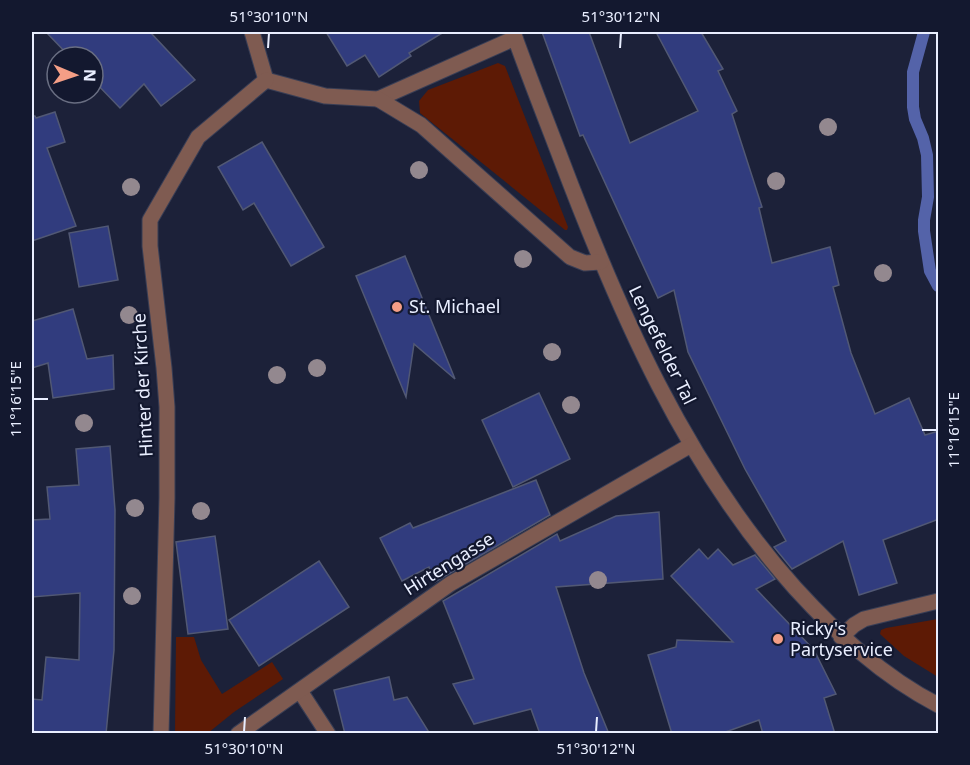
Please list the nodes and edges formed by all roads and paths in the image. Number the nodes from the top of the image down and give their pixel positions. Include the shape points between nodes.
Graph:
1 (252, 32) edge
2 (514, 35) edge
3 (266, 80) junction
4 (378, 99) junction
5 (601, 262) junction
6 (691, 445) junction
7 (939, 601) edge
8 (842, 637) junction
9 (300, 690) junction
10 (939, 705) edge
11 (160, 734) edge
12 (238, 734) edge
13 (328, 734) edge

1 - 3 street
2 - 4 street
2 - 5 street, Lengefelder Tal
3 - 4 street via 325,96
3 - 11 street, Hinter der Kirche via 198,138 150,220 167,407
4 - 5 street via 421,125 570,256 585,262
5 - 6 street, Lengefelder Tal via 657,383
6 - 8 street, Lengefelder Tal via 754,540
6 - 9 street, Hirtengasse via 450,584
7 - 8 street via 864,619
8 - 10 street, Lengefelder Tal via 880,668
9 - 12 street, Hirtengasse
9 - 13 street

